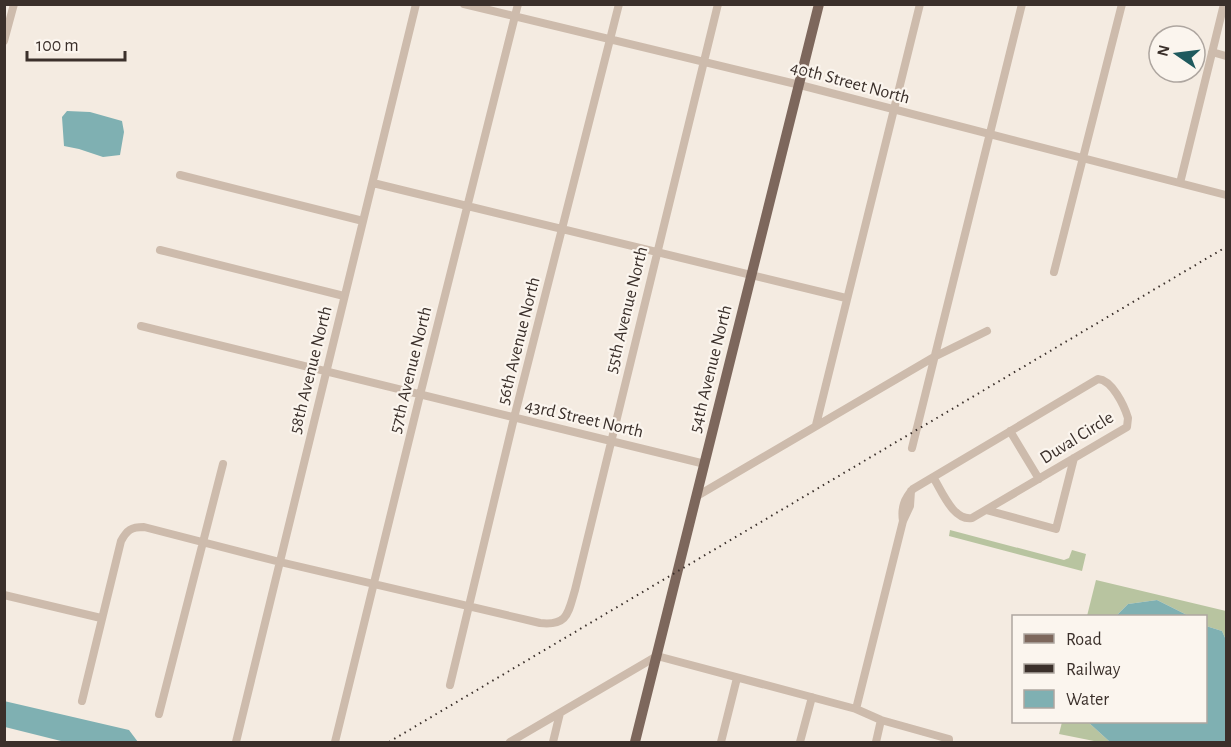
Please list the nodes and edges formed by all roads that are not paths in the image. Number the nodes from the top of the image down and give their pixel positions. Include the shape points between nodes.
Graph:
1 (14, 4) edge
2 (416, 4) edge
3 (464, 4) edge
4 (518, 4) edge
5 (619, 4) edge
6 (718, 4) edge
7 (819, 4) edge
8 (920, 4) edge
9 (1022, 4) edge
10 (1122, 4) edge
11 (1224, 4) edge
12 (515, 16) junction
13 (611, 39) junction
14 (4, 41) edge
15 (1212, 52) junction
16 (1227, 56) edge
17 (704, 62) junction
18 (800, 85) junction
19 (893, 110) junction
20 (989, 135) junction
21 (1084, 159) junction
22 (180, 175) dead end
23 (373, 183) junction
24 (1180, 183) junction
25 (1227, 195) edge
26 (467, 206) junction
27 (363, 221) junction
28 (562, 230) junction
29 (160, 250) dead end
30 (657, 252) junction
31 (1054, 272) dead end
32 (752, 275) junction
33 (344, 296) junction
34 (846, 298) junction
35 (141, 326) dead end
36 (987, 331) dead end
37 (934, 357) junction
38 (326, 372) junction
39 (420, 395) junction
40 (514, 418) junction
41 (816, 425) junction
42 (1010, 431) junction
43 (610, 441) junction
44 (912, 448) dead end
45 (1074, 458) junction
46 (223, 464) dead end
47 (705, 464) junction
48 (933, 477) junction
49 (1039, 479) junction
50 (697, 496) junction
51 (986, 510) junction
52 (202, 542) junction
53 (280, 562) junction
54 (373, 584) junction
55 (4, 595) edge
56 (469, 608) junction
57 (101, 618) junction
58 (657, 656) junction
59 (737, 678) junction
60 (450, 685) dead end
61 (812, 697) junction
62 (82, 700) dead end
63 (856, 709) junction
64 (560, 713) junction
65 (159, 714) dead end
66 (881, 720) junction
67 (949, 741) edge
68 (236, 742) edge
69 (335, 742) edge
70 (510, 742) edge
71 (553, 742) edge
72 (635, 742) edge
73 (721, 742) edge
74 (800, 742) edge
75 (876, 742) edge

1 - 14 street
2 - 23 street, 58th Avenue North
3 - 12 street, 40th Street North
4 - 12 street, 57th Avenue North
5 - 13 street, 56th Avenue North
6 - 17 street, 55th Avenue North
7 - 18 main road, 54th Avenue North
8 - 19 street
9 - 20 street
10 - 21 street
11 - 15 street
12 - 13 street, 40th Street North
12 - 26 street, 57th Avenue North
13 - 17 street, 40th Street North
13 - 28 street, 56th Avenue North
15 - 16 street
15 - 24 street
17 - 18 street, 40th Street North
17 - 30 street, 55th Avenue North
18 - 19 street, 40th Street North
18 - 32 main road, 54th Avenue North
19 - 20 street, 40th Street North
19 - 34 street
20 - 21 street, 40th Street North
20 - 37 street
21 - 24 street, 40th Street North
21 - 31 street
22 - 27 street
23 - 26 street
23 - 27 street, 58th Avenue North
24 - 25 street, 40th Street North
26 - 28 street
26 - 39 street, 57th Avenue North
27 - 33 street, 58th Avenue North
28 - 30 street
28 - 40 street, 56th Avenue North
29 - 33 street
30 - 32 street
30 - 43 street, 55th Avenue North
32 - 34 street
32 - 47 main road, 54th Avenue North
33 - 38 street, 58th Avenue North
34 - 41 street
35 - 38 street, 43rd Street North
36 - 37 street
37 - 41 street
37 - 44 street
38 - 39 street, 43rd Street North
38 - 53 street, 58th Avenue North
39 - 40 street, 43rd Street North
39 - 54 street, 57th Avenue North
40 - 43 street, 43rd Street North
40 - 56 street, 56th Avenue North
41 - 50 street
42 - 45 street, Duval Circle via 1103,379 1127,412 1129,422 1127,427
42 - 48 street, Duval Circle
42 - 49 street
43 - 47 street, 43rd Street North
43 - 56 street, 55th Avenue North via 575,590 561,622 553,625
45 - 49 street, Duval Circle
45 - 51 street via 1056,529
46 - 52 street
47 - 50 main road, 54th Avenue North
48 - 51 street, Duval Circle via 958,516 968,519
48 - 63 street, Duval Circle via 912,490 903,506 903,521
49 - 51 street, Duval Circle
50 - 58 main road, 54th Avenue North
52 - 53 street
52 - 57 street via 144,528 133,527 126,532
52 - 65 street
53 - 54 street
53 - 68 street, 58th Avenue North
54 - 56 street
54 - 69 street, 57th Avenue North
55 - 57 street
56 - 60 street, 56th Avenue North
57 - 62 street
58 - 59 street
58 - 64 street
58 - 72 main road, 54th Avenue North
59 - 61 street
59 - 73 street
61 - 63 street
61 - 74 street
63 - 66 street
64 - 70 street
64 - 71 street
66 - 67 street
66 - 75 street

